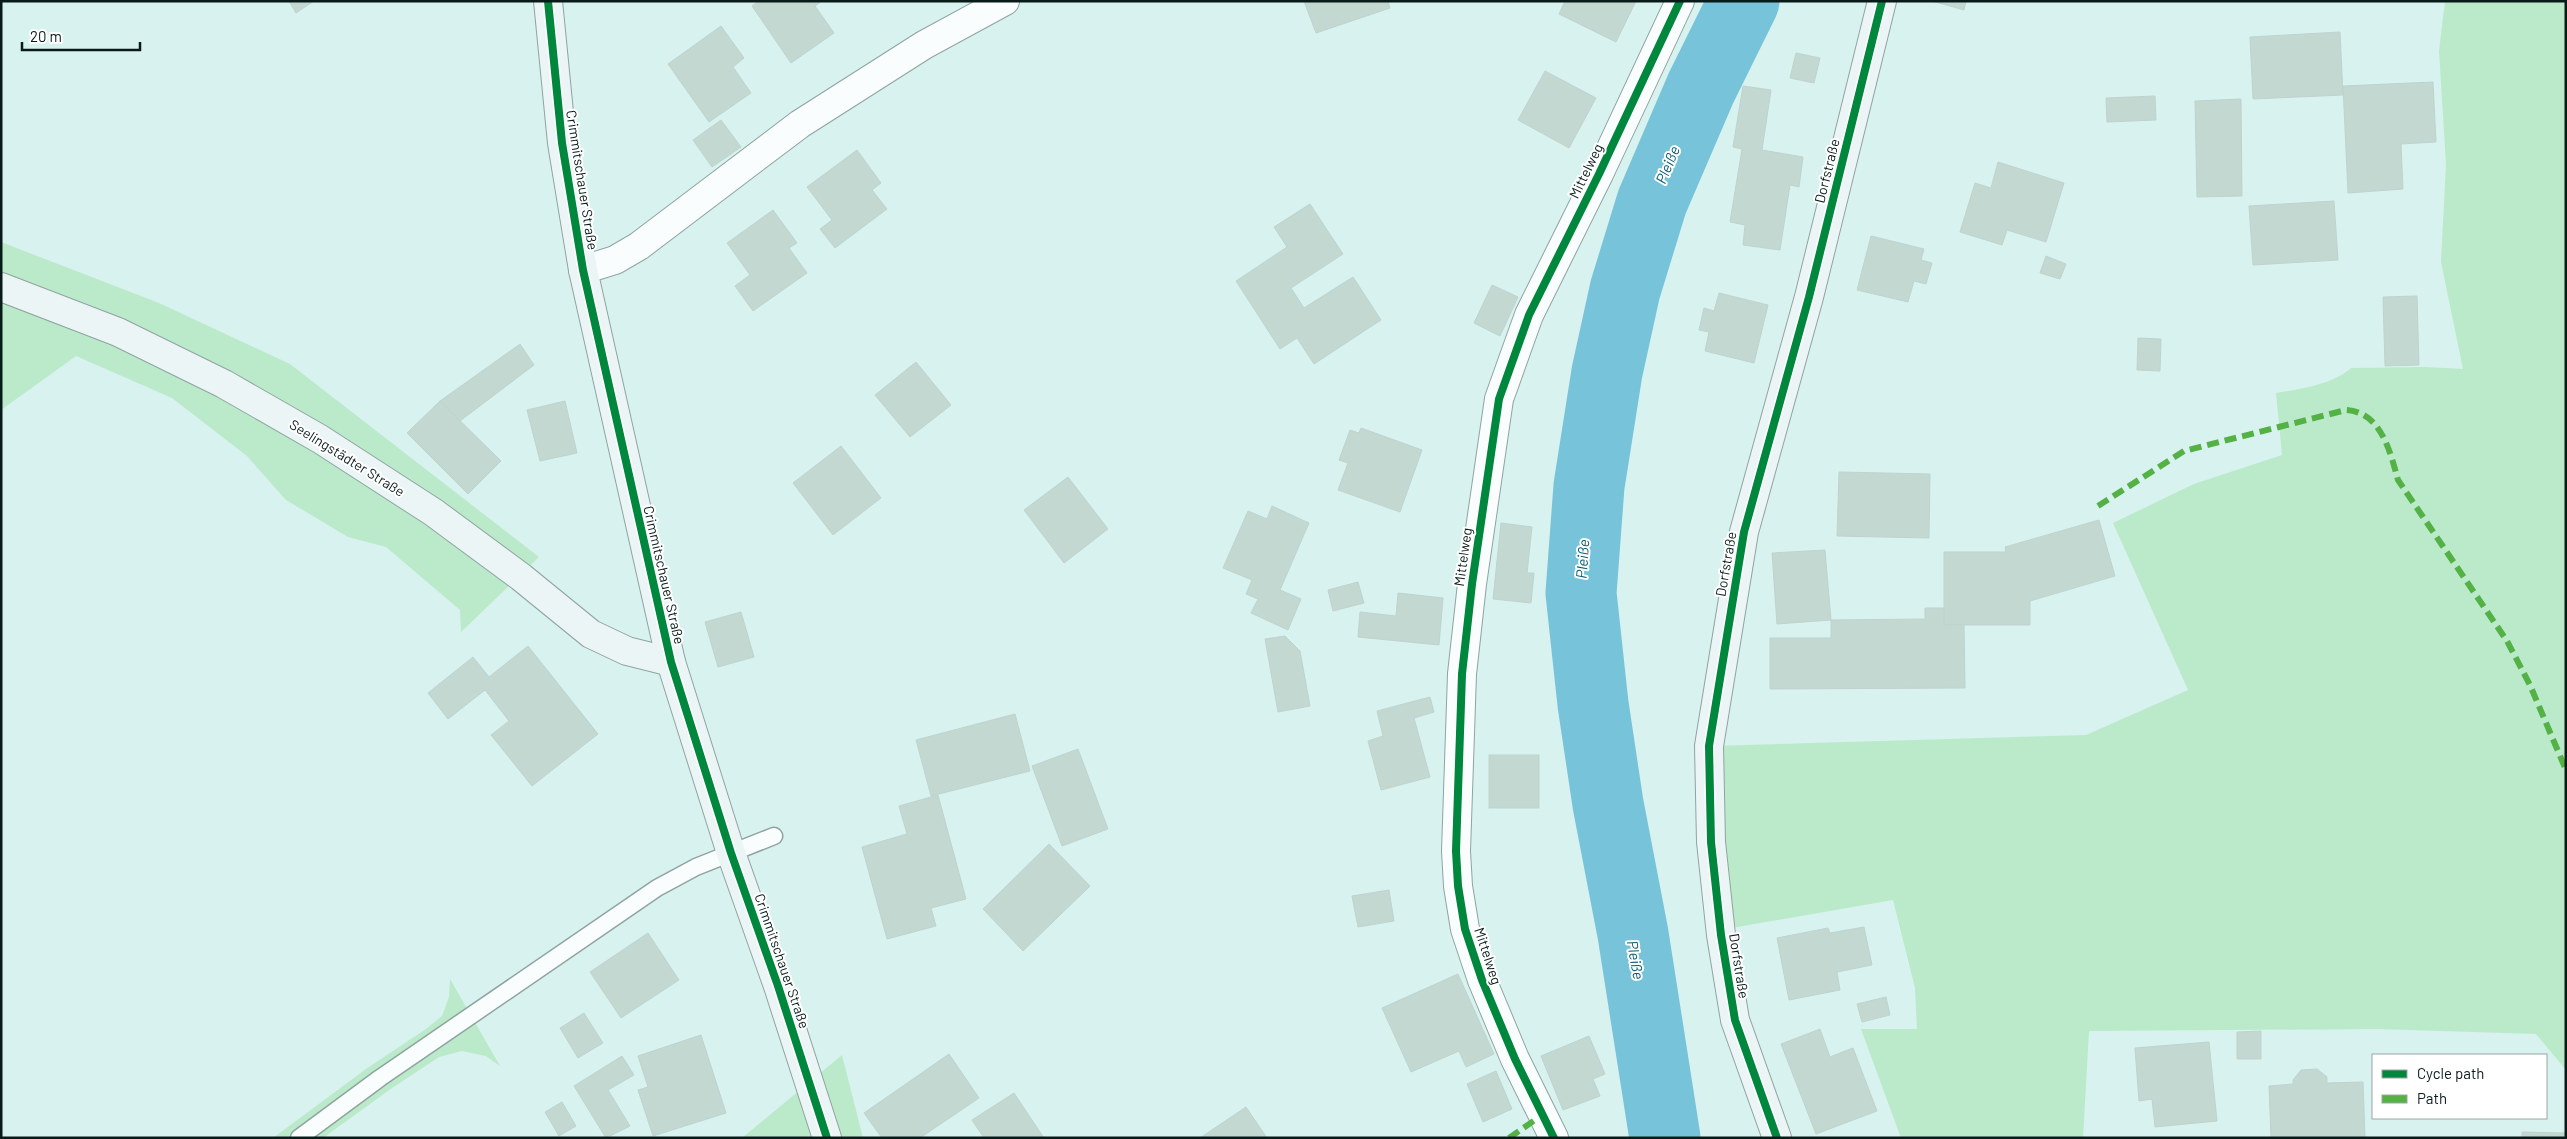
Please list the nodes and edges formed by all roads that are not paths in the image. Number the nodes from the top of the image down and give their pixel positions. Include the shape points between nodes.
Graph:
1 (548, 1) edge
2 (1005, 1) edge
3 (1680, 1) edge
4 (1882, 1) edge
5 (583, 270) junction
6 (1, 287) edge
7 (671, 662) junction
8 (774, 836) dead end
9 (731, 853) junction
10 (299, 1138) edge
11 (827, 1138) edge
12 (1554, 1138) edge
13 (1777, 1138) edge

1 - 5 street, Crimmitschauer Straße via 562,143
2 - 5 street via 924,45 800,124 639,246 615,260
3 - 12 street, Mittelweg via 1529,315 1499,399 1462,674 1456,851 1465,929 1515,1059
4 - 13 street, Dorfstraße via 1809,297 1744,532 1709,746 1711,842 1721,935 1735,1020
5 - 7 street, Crimmitschauer Straße
6 - 7 street, Seelingstädter Straße via 118,332 224,384 320,439 433,512 521,576 591,634 627,651
7 - 9 street, Crimmitschauer Straße
8 - 9 lane
9 - 10 lane via 696,866 657,888
9 - 11 street, Crimmitschauer Straße

